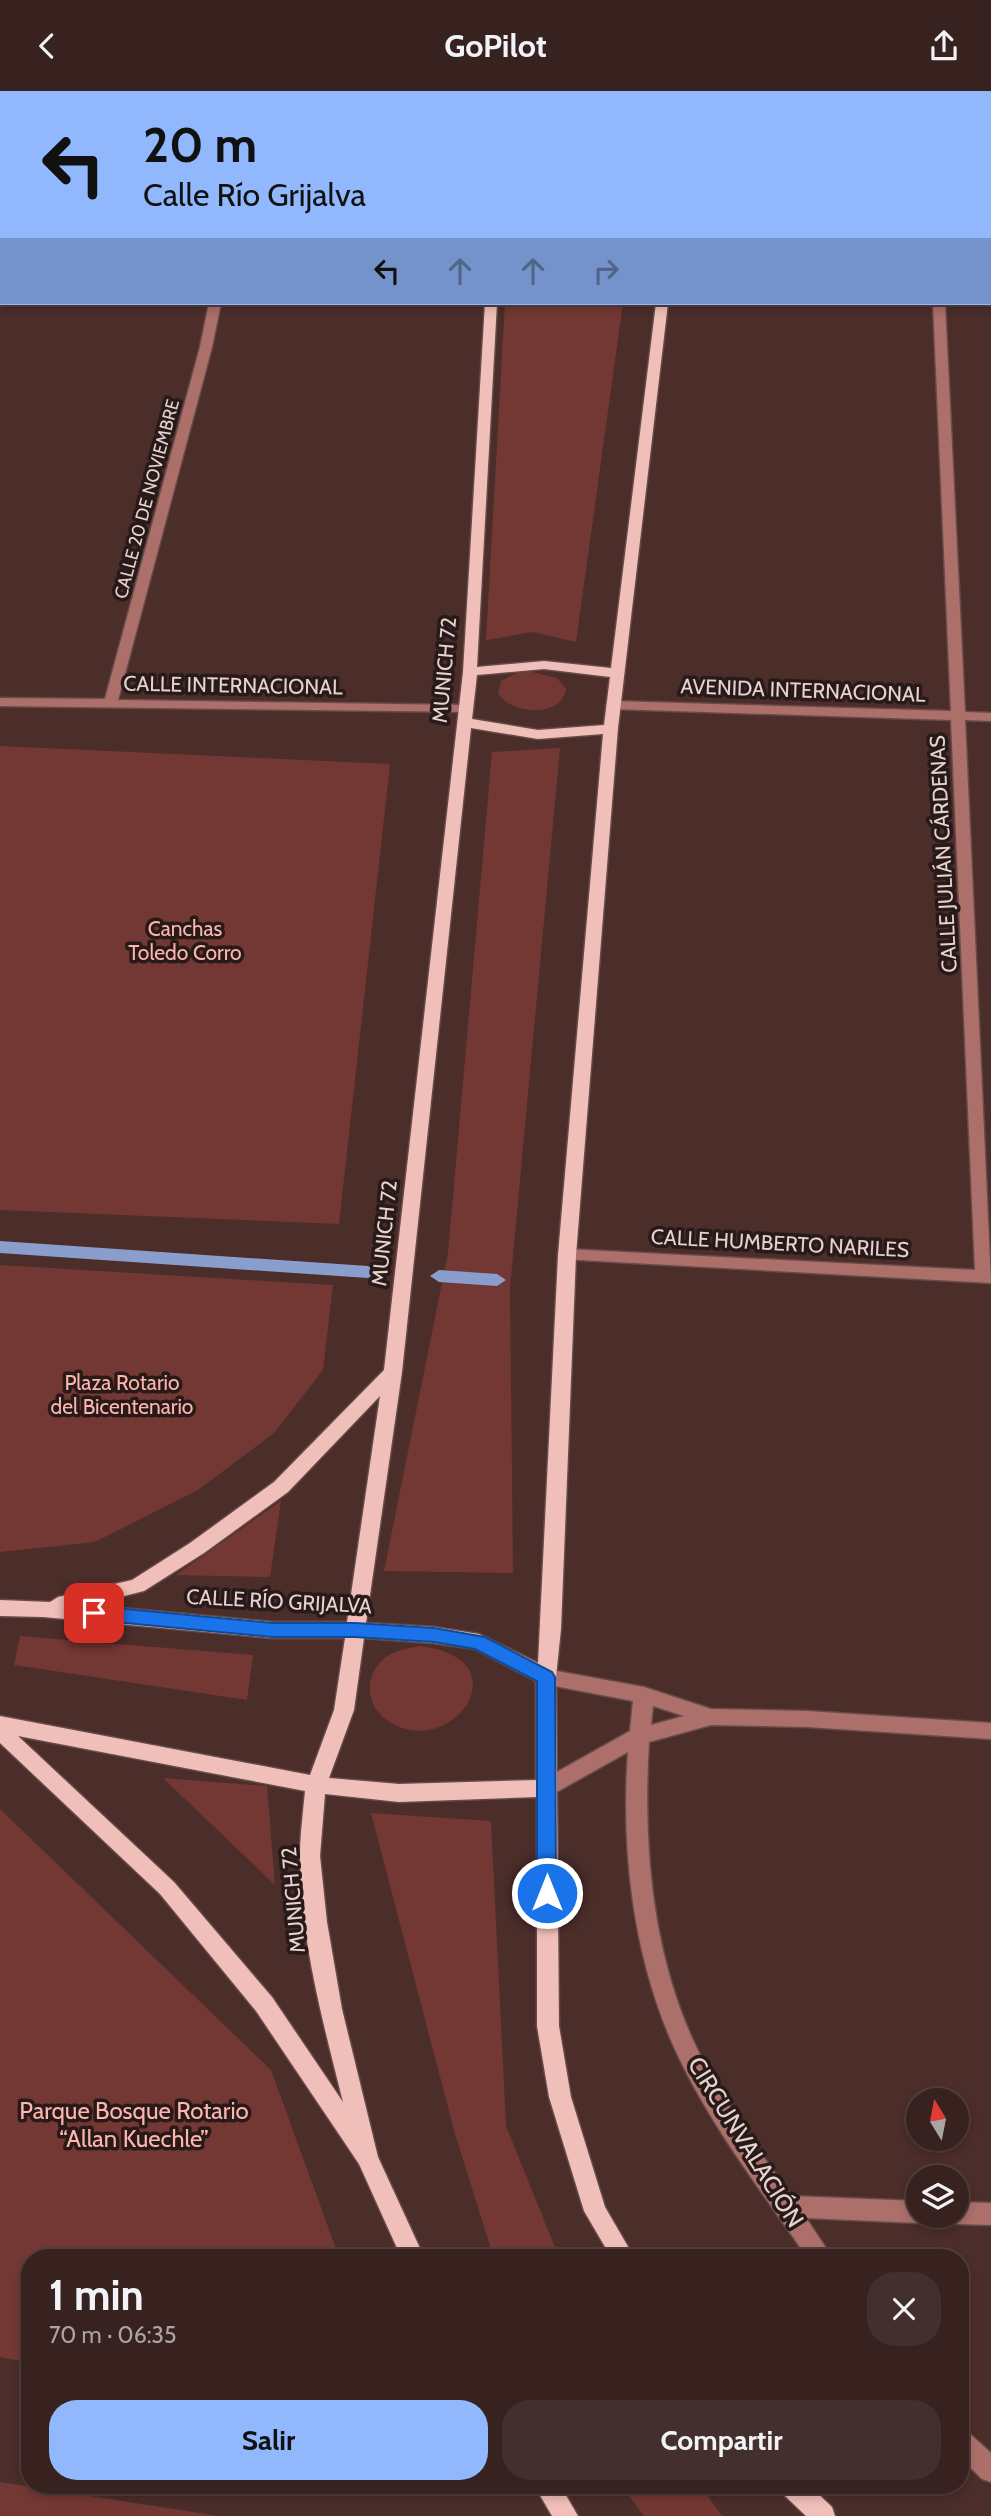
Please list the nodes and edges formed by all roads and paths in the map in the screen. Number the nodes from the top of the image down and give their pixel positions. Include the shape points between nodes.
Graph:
1 (215, 305) edge
2 (491, 305) edge
3 (662, 305) edge
4 (939, 305) edge
5 (470, 672) junction
6 (618, 674) junction
7 (0, 702) edge
8 (110, 705) junction
9 (613, 705) junction
10 (466, 716) junction
11 (958, 716) junction
12 (991, 717) edge
13 (611, 728) junction
14 (567, 1255) junction
15 (987, 1277) edge
16 (393, 1372) junction
17 (0, 1608) edge
18 (43, 1609) junction
19 (355, 1630) junction
20 (546, 1677) junction
21 (644, 1695) junction
22 (711, 1717) junction
23 (0, 1724) edge
24 (0, 1731) edge
25 (991, 1731) edge
26 (639, 1736) junction
27 (316, 1785) junction
28 (546, 1788) junction
29 (367, 2157) junction
30 (785, 2206) junction
31 (906, 2211) edge
32 (969, 2213) edge
33 (991, 2214) edge
34 (408, 2249) edge
35 (618, 2249) edge
36 (815, 2249) edge
37 (969, 2449) edge
38 (991, 2470) edge
39 (552, 2494) edge
40 (801, 2494) edge
41 (566, 2516) edge
42 (823, 2516) edge

1 - 8 street, CALLE 20 DE NOVIEMBRE
2 - 5 main road, MUNICH 72
3 - 6 main road
4 - 11 street, CALLE JULIÁN CÁRDENAS
5 - 6 main road via 547,663
5 - 10 main road, MUNICH 72
6 - 9 main road
7 - 8 street, CALLE INTERNACIONAL
8 - 10 street, CALLE INTERNACIONAL
9 - 11 street, AVENIDA INTERNACIONAL
9 - 13 main road
10 - 13 main road via 503,733 537,736
10 - 16 main road, MUNICH 72
11 - 12 street, AVENIDA INTERNACIONAL
11 - 15 street, CALLE JULIÁN CÁRDENAS
13 - 14 main road
14 - 15 street, CALLE HUMBERTO NARILES
14 - 20 main road
16 - 18 main road via 281,1487 197,1548 137,1586
16 - 19 main road, MUNICH 72
17 - 18 main road, CALLE RÍO GRIJALVA
18 - 19 main road, CALLE RÍO GRIJALVA via 272,1630
19 - 20 main road, CALLE RÍO GRIJALVA via 478,1642
19 - 27 main road, MUNICH 72 via 344,1710
20 - 21 street
20 - 28 main road
21 - 22 street
21 - 26 street, CIRCUNVALACIÓN
22 - 25 street
22 - 26 street
23 - 27 main road
24 - 29 main road via 167,1888 264,2004
26 - 28 street
26 - 30 street, CIRCUNVALACIÓN via 634,1803 641,1891 656,1962 682,2041 715,2101
27 - 28 main road via 399,1793
27 - 29 main road, MUNICH 72 via 310,1856 316,1922 331,2009
28 - 35 main road via 548,2026 560,2097 595,2211
29 - 34 main road
30 - 31 street
30 - 36 street, CIRCUNVALACIÓN
32 - 33 street
37 - 38 street
39 - 41 main road
40 - 42 main road

